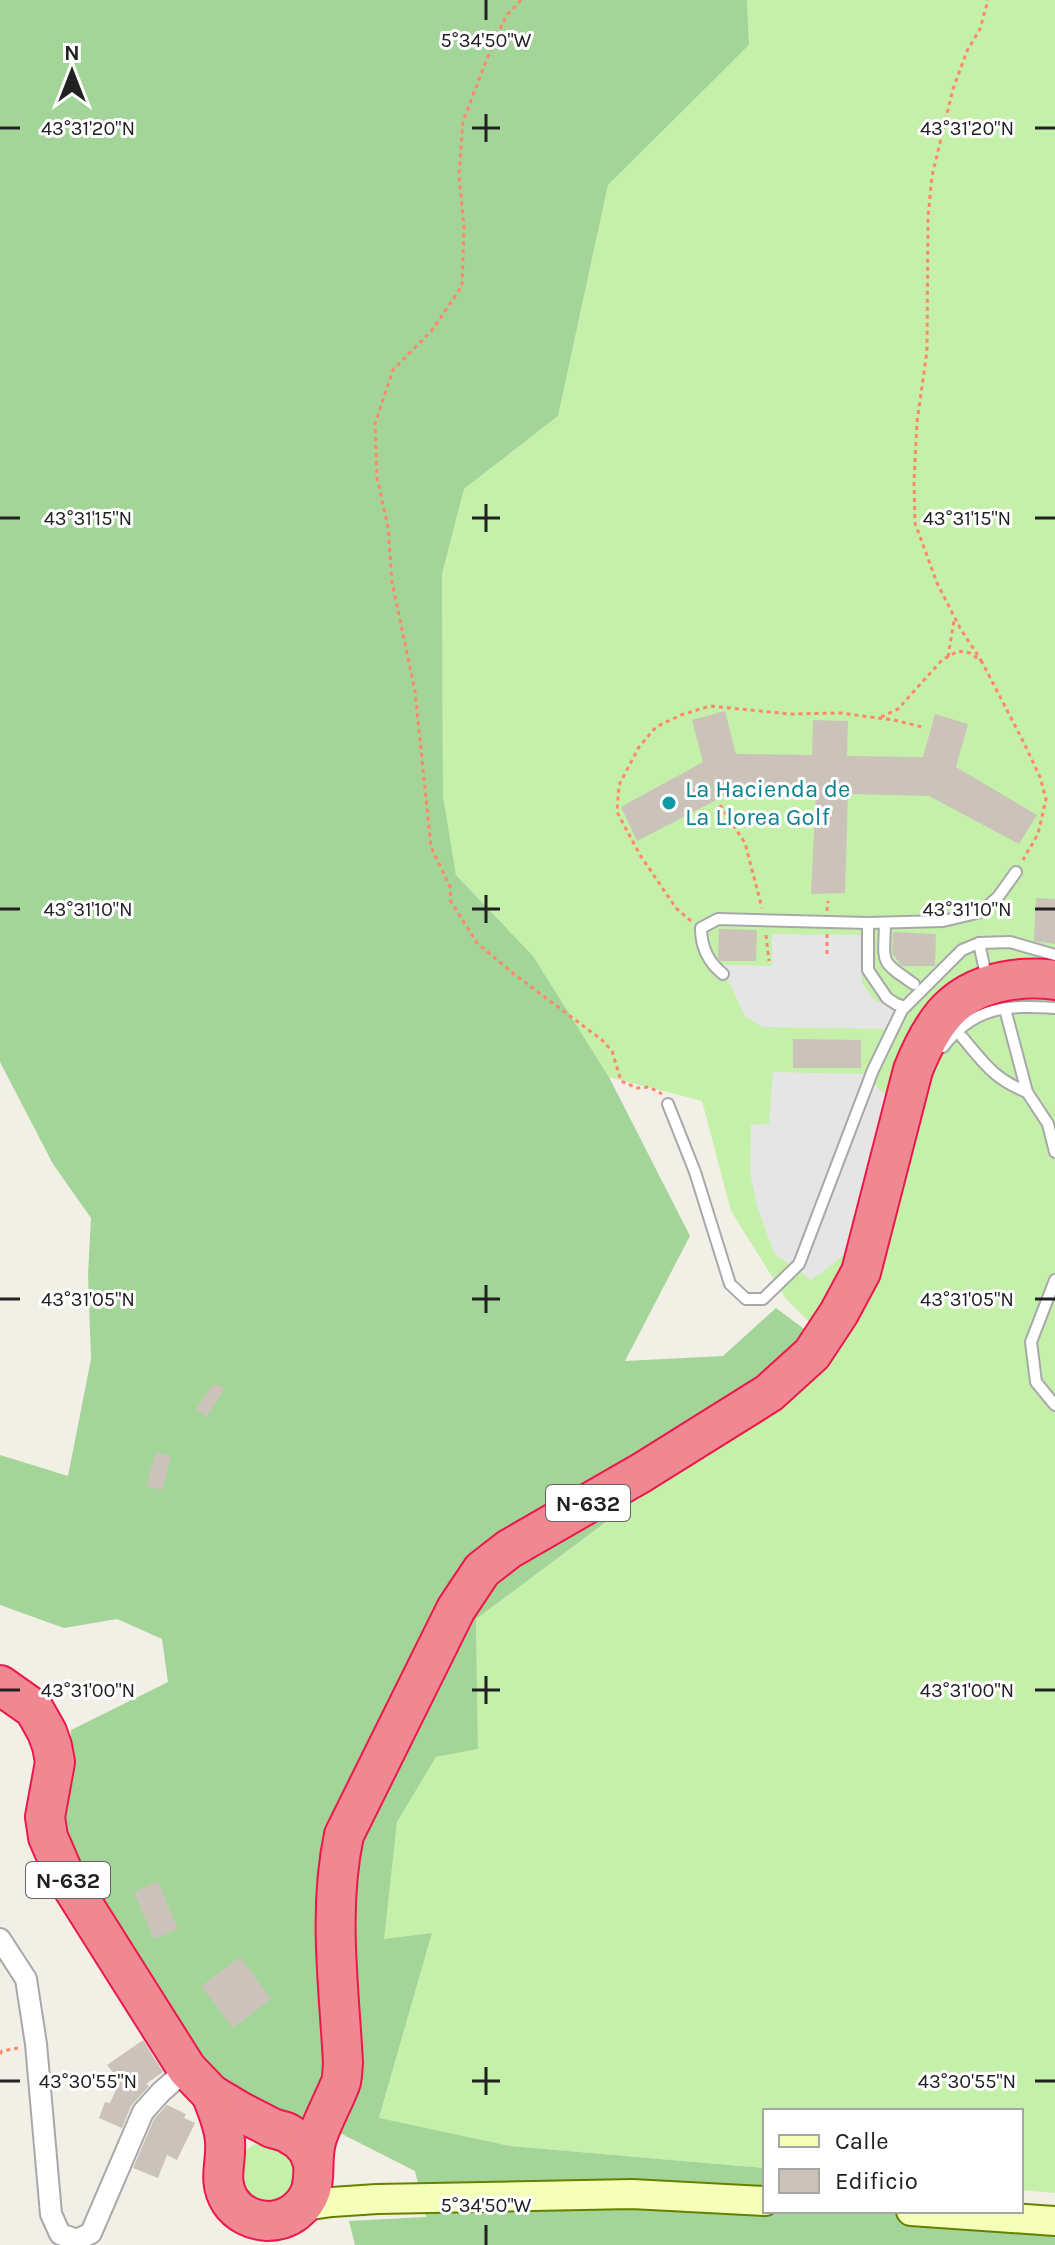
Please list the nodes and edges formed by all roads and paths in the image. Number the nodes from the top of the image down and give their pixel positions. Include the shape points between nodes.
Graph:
1 (521, 0) edge
2 (988, 0) edge
3 (955, 618) junction
4 (948, 657) junction
5 (982, 662) junction
6 (877, 718) junction
7 (922, 727) dead end
8 (720, 805) dead end
9 (1016, 872) joint
10 (764, 920) junction
11 (868, 923) junction
12 (885, 923) junction
13 (701, 928) junction
14 (979, 943) junction
15 (1055, 955) edge
16 (769, 961) dead end
17 (723, 974) dead end
18 (1055, 980) edge
19 (914, 984) dead end
20 (996, 996) junction
21 (905, 1007) junction
22 (1055, 1008) edge
23 (962, 1037) dead end
24 (937, 1055) dead end
25 (1027, 1092) junction
26 (668, 1104) joint
27 (1055, 1152) edge
28 (1055, 1280) edge
29 (1055, 1405) edge
30 (0, 1685) edge
31 (0, 1939) edge
32 (199, 2082) junction
33 (333, 2099) junction
34 (275, 2129) junction
35 (224, 2160) junction
36 (314, 2168) junction
37 (377, 2199) junction
38 (763, 2201) edge
39 (940, 2213) edge
40 (292, 2215) junction
41 (1055, 2221) edge
42 (85, 2241) edge

1 - 26 path via 506,16 463,121 462,286 433,329 393,370 375,424 377,478 415,691 431,847 451,889 450,900 477,943 602,1040 612,1051 621,1081 660,1092
2 - 3 path via 953,89 932,176 927,351 917,422 915,523
3 - 4 path
3 - 5 path
4 - 5 path via 958,651
4 - 6 path via 898,709
5 - 9 path via 1046,799 1038,834
6 - 7 path
6 - 13 path via 710,706 656,727 647,737 619,785 617,812 676,908
8 - 10 path via 745,843
9 - 12 lane via 981,912 943,921
10 - 11 lane
10 - 13 lane via 718,919
10 - 16 path
11 - 12 lane
11 - 21 lane via 868,970 887,998
12 - 19 lane via 884,960
13 - 17 lane via 711,965
14 - 15 lane via 1010,942
14 - 20 lane
14 - 21 lane via 962,950
18 - 20 highway, N-632 via 1025,978
20 - 22 lane via 1022,1006
20 - 24 lane via 985,1012 956,1030
20 - 25 lane
20 - 33 highway, N-632 via 968,993 924,1043 861,1272 812,1354 769,1393 509,1549 482,1570 456,1609 344,1835 334,1911 343,2063
21 - 26 lane via 873,1070 799,1264 763,1299 746,1299 730,1284
23 - 25 lane via 995,1076
25 - 27 lane via 1048,1124
28 - 29 lane via 1031,1342 1036,1382
30 - 32 highway, N-632 via 34,1709 47,1732 55,1762 45,1817 64,1874
31 - 42 street via 26,1979 51,2214 60,2234
32 - 34 highway
32 - 35 highway via 221,2119
32 - 42 street via 161,2092 143,2112
33 - 34 highway
33 - 36 highway via 315,2142
34 - 35 highway via 243,2135
34 - 36 highway via 299,2140
35 - 40 highway via 225,2192 233,2206 261,2221
36 - 37 street via 350,2193
36 - 40 highway via 312,2191
37 - 38 street via 632,2194
37 - 40 street via 311,2205
39 - 41 street

